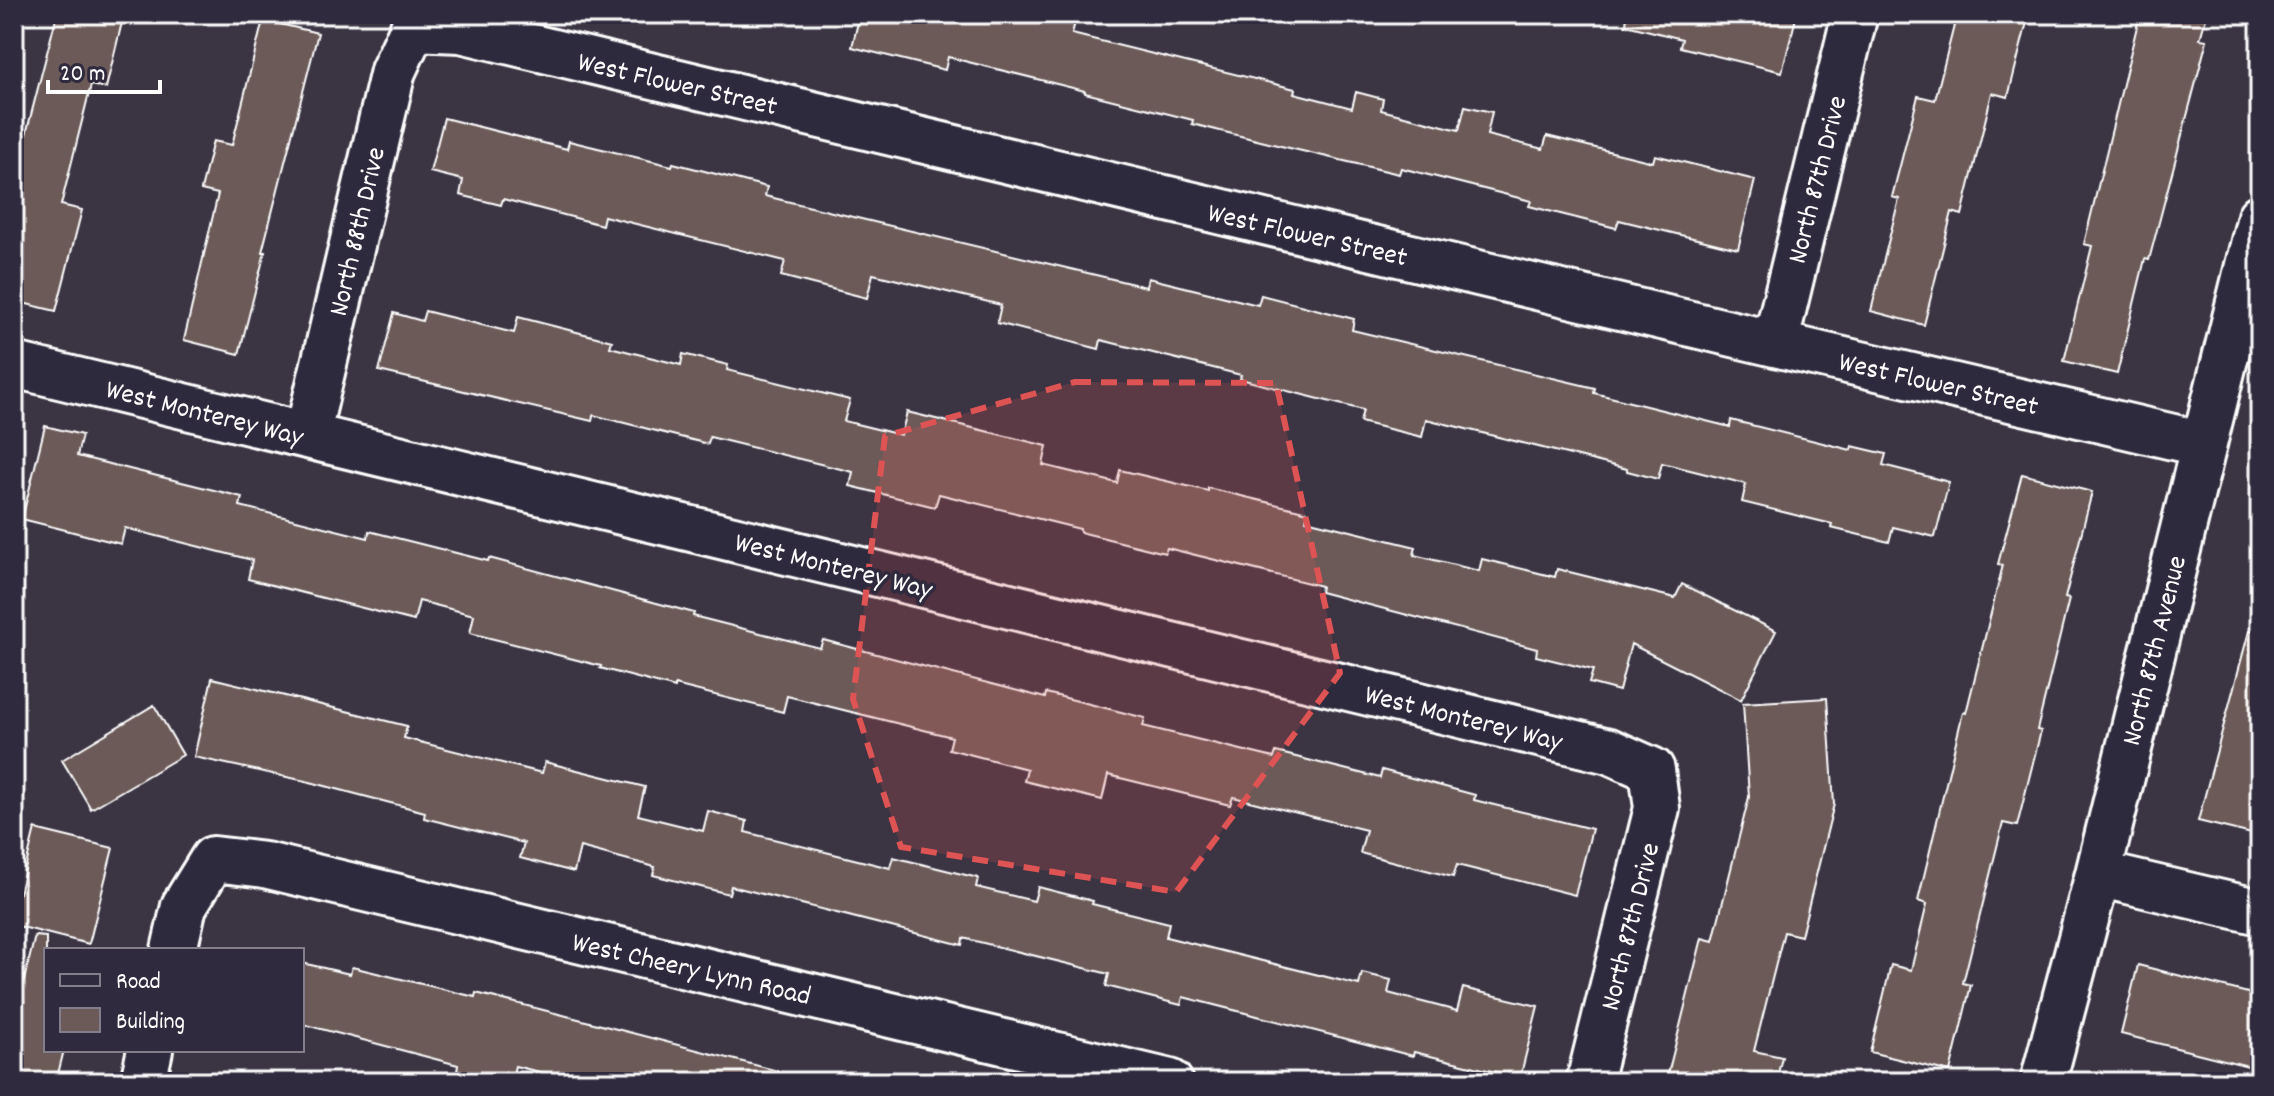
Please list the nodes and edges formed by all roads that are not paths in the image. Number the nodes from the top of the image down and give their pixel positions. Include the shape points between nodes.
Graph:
1 (1855, 14) edge
2 (413, 28) joint
3 (2260, 217) edge
4 (1775, 344) junction
5 (14, 365) edge
6 (307, 436) junction
7 (2203, 444) junction
8 (1652, 770) joint
9 (2098, 874) junction
10 (2260, 912) edge
11 (174, 948) edge
12 (150, 1052) edge
13 (143, 1082) edge
14 (1170, 1082) edge
15 (1589, 1082) edge
16 (2043, 1082) edge

1 - 4 street, North 87th Drive
2 - 4 street, West Flower Street via 461,30
2 - 6 street, North 88th Drive via 393,71
3 - 7 street, North 87th Avenue
4 - 7 street, West Flower Street
5 - 6 street, West Monterey Way
6 - 8 street, West Monterey Way via 1609,751
7 - 9 street, North 87th Avenue
8 - 15 street, North 87th Drive via 1657,808
9 - 10 street
9 - 16 street, North 87th Avenue
11 - 14 street, West Cheery Lynn Road via 184,906 213,859 265,865
12 - 13 street

